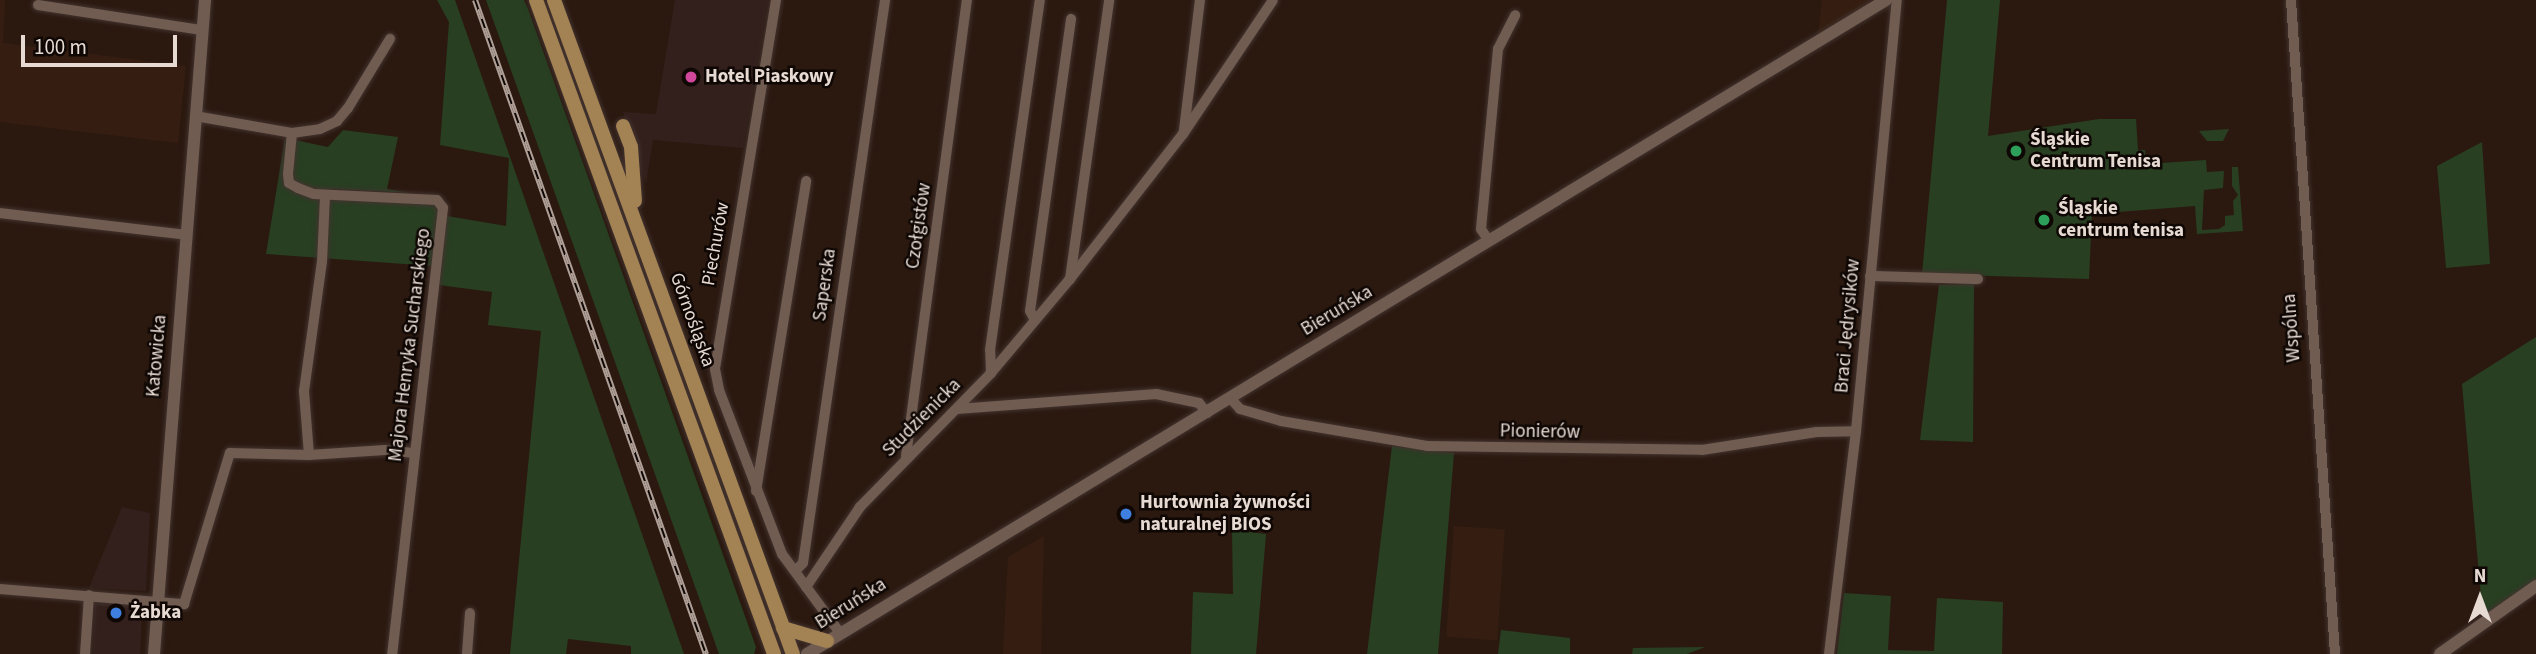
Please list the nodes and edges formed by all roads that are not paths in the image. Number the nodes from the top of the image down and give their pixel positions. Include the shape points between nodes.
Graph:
1 (205, 0) edge
2 (536, 0) edge
3 (554, 0) edge
4 (776, 0) edge
5 (885, 0) edge
6 (967, 0) edge
7 (1040, 0) edge
8 (1110, 0) edge
9 (1200, 0) edge
10 (1273, 0) edge
11 (1886, 0) edge
12 (1897, 0) edge
13 (2291, 0) edge
14 (38, 5) dead end
15 (1515, 15) dead end
16 (1071, 19) dead end
17 (202, 30) junction
18 (390, 39) dead end
19 (194, 116) junction
20 (623, 126) dead end
21 (292, 133) junction
22 (1183, 134) junction
23 (806, 181) dead end
24 (325, 195) junction
25 (0, 213) edge
26 (638, 230) junction
27 (186, 234) junction
28 (1489, 241) junction
29 (1870, 276) junction
30 (1070, 279) junction
31 (1978, 279) dead end
32 (1035, 320) junction
33 (990, 373) junction
34 (1231, 399) junction
35 (957, 409) junction
36 (1207, 413) junction
37 (1856, 430) junction
38 (415, 453) junction
39 (309, 455) junction
40 (906, 456) junction
41 (756, 491) junction
42 (795, 571) junction
43 (2536, 586) edge
44 (806, 587) junction
45 (0, 589) edge
46 (89, 595) junction
47 (159, 600) junction
48 (470, 613) dead end
49 (783, 628) junction
50 (841, 633) junction
51 (827, 641) junction
52 (85, 654) edge
53 (155, 654) edge
54 (393, 654) edge
55 (467, 654) edge
56 (774, 654) edge
57 (793, 654) edge
58 (807, 654) edge
59 (1829, 654) edge
60 (2335, 654) edge
61 (2440, 654) edge

1 - 17 main road, Katowicka
2 - 56 main road, Górnośląska
3 - 26 main road, Górnośląska
4 - 41 street, Piechurów via 716,350 719,390
5 - 42 street, Saperska via 803,563
6 - 40 street, Czołgistów
7 - 33 street
8 - 30 street via 1069,258
9 - 22 street
10 - 22 street, Studzienicka
11 - 28 main road, Bieruńska
12 - 29 street, Braci Jędrysików
13 - 60 street, Wspólna
14 - 17 street
15 - 28 street via 1498,49 1481,229
16 - 32 street via 1030,311
17 - 19 main road, Katowicka
18 - 21 street via 337,121
19 - 21 street
19 - 27 main road, Katowicka
20 - 26 main road via 631,147
21 - 24 street, Majora Henryka Sucharskiego via 289,183
22 - 30 street, Studzienicka
23 - 41 street
24 - 38 street, Majora Henryka Sucharskiego via 437,200 443,208
24 - 39 street via 322,262 304,391
25 - 27 street
26 - 49 main road, Górnośląska
27 - 47 main road, Katowicka
28 - 34 main road, Bieruńska
29 - 31 street
29 - 37 street, Braci Jędrysików
30 - 32 street, Studzienicka
32 - 33 street, Studzienicka
33 - 35 street, Studzienicka
34 - 36 main road, Bieruńska
34 - 37 street, Pionierów via 1240,410 1319,429 1427,446 1702,450
35 - 36 street via 1156,394 1199,403
35 - 40 street, Studzienicka
36 - 50 main road, Bieruńska
37 - 59 street, Braci Jędrysików
38 - 39 street via 385,450
38 - 54 street, Majora Henryka Sucharskiego
39 - 47 street via 230,453 184,604
40 - 44 street, Studzienicka via 860,507
41 - 42 street, Piechurów via 782,554
42 - 44 street, Piechurów
43 - 61 main road
44 - 50 street, Piechurów
45 - 46 street
46 - 47 street
46 - 52 street
47 - 53 main road, Katowicka
48 - 55 street
49 - 51 main road
49 - 57 main road, Górnośląska
50 - 51 main road, Bieruńska
51 - 58 main road, Bieruńska

